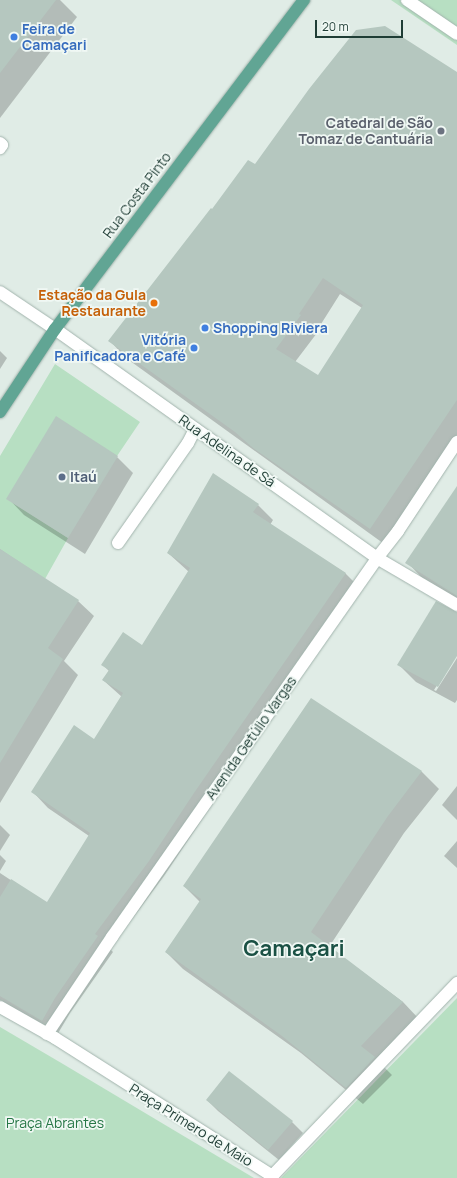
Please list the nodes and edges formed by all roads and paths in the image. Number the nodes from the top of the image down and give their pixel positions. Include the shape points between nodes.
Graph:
1 (304, 0) edge
2 (407, 0) edge
3 (457, 34) edge
4 (0, 292) edge
5 (55, 329) junction
6 (0, 412) edge
7 (195, 429) junction
8 (457, 442) edge
9 (118, 543) dead end
10 (376, 558) junction
11 (457, 605) edge
12 (457, 983) edge
13 (0, 1007) edge
14 (47, 1034) junction

1 - 5 main road, Rua Costa Pinto
2 - 3 street
4 - 5 street, Rua Adelina de Sá
5 - 6 main road, Rua Costa Pinto
5 - 7 street, Rua Adelina de Sá
7 - 9 street
7 - 10 street, Rua Adelina de Sá
8 - 10 street, Avenida Getúlio Vargas via 398,531
10 - 11 street, Rua Adelina de Sá
10 - 14 street, Avenida Getúlio Vargas
12 - 14 street, Praça Primero de Maio via 274,1174 269,1174
13 - 14 street

